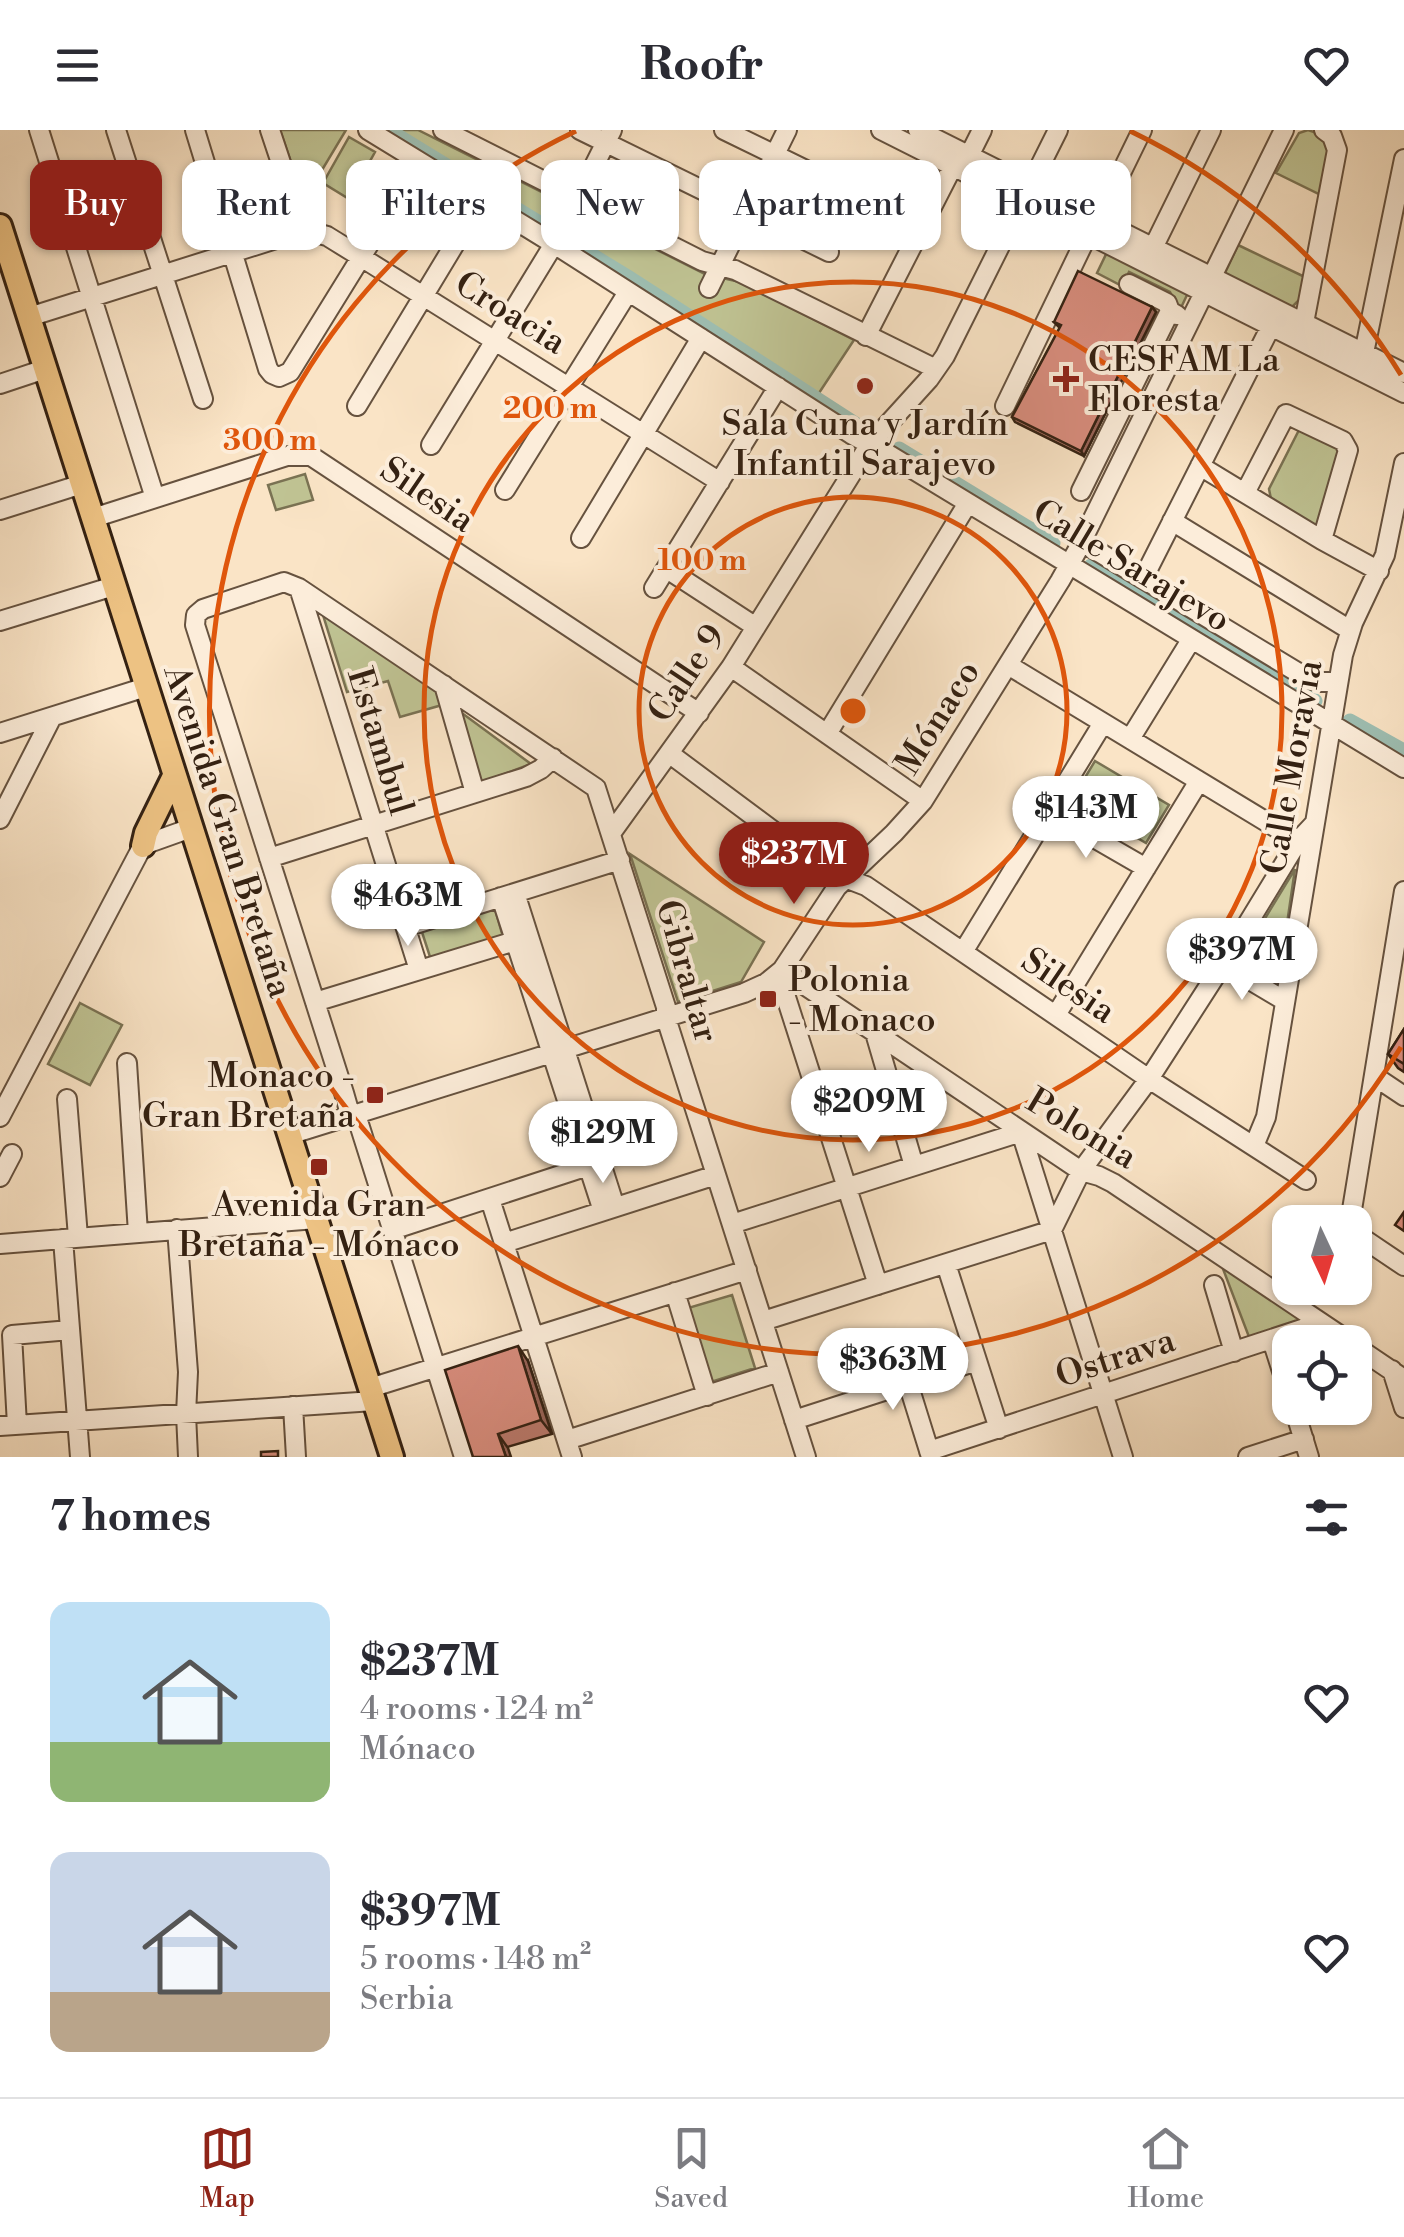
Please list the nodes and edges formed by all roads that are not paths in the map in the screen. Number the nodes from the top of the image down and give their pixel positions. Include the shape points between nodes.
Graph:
1 (39, 130) edge
2 (116, 130) edge
3 (195, 130) edge
4 (270, 130) edge
5 (368, 130) edge
6 (442, 130) edge
7 (580, 130) edge
8 (724, 130) edge
9 (787, 130) edge
10 (881, 130) edge
11 (918, 130) edge
12 (982, 130) edge
13 (1058, 130) edge
14 (1142, 130) edge
15 (1211, 130) edge
16 (1284, 130) edge
17 (1324, 130) edge
18 (609, 136) edge
19 (775, 155) junction
20 (1404, 159) edge
21 (280, 160) edge
22 (417, 160) edge
23 (597, 160) edge
24 (772, 160) edge
25 (785, 160) edge
26 (962, 160) edge
27 (1043, 160) edge
28 (1127, 160) edge
29 (961, 161) junction
30 (541, 180) edge
31 (699, 186) edge
32 (0, 226) edge
33 (326, 236) edge
34 (1131, 241) edge
35 (1131, 246) edge
36 (1152, 248) junction
37 (679, 249) edge
38 (243, 250) edge
39 (365, 250) edge
40 (452, 250) edge
41 (550, 250) edge
42 (563, 250) edge
43 (728, 250) edge
44 (825, 250) edge
45 (999, 250) edge
46 (1082, 250) edge
47 (829, 252) dead end
48 (233, 253) junction
49 (361, 257) junction
50 (720, 266) junction
51 (163, 275) junction
52 (1129, 284) dead end
53 (1208, 284) junction
54 (709, 288) dead end
55 (628, 292) junction
56 (424, 296) junction
57 (92, 298) junction
58 (1170, 311) junction
59 (29, 317) junction
60 (1190, 322) junction
61 (1304, 323) junction
62 (1272, 326) junction
63 (866, 336) junction
64 (702, 338) junction
65 (495, 340) junction
66 (1364, 353) junction
67 (936, 368) junction
68 (46, 369) junction
69 (1404, 373) edge
70 (0, 384) edge
71 (569, 387) junction
72 (778, 388) junction
73 (1404, 393) edge
74 (203, 399) dead end
75 (357, 406) dead end
76 (1005, 406) dead end
77 (644, 434) junction
78 (870, 444) junction
79 (431, 445) dead end
80 (1404, 463) edge
81 (1200, 466) junction
82 (720, 482) junction
83 (82, 484) junction
84 (506, 490) dead end
85 (1081, 490) dead end
86 (1245, 493) junction
87 (155, 498) junction
88 (968, 503) junction
89 (0, 510) edge
90 (92, 518) junction
91 (1172, 521) junction
92 (581, 538) dead end
93 (1322, 540) junction
94 (1082, 542) junction
95 (1069, 565) junction
96 (666, 569) junction
97 (1379, 570) junction
98 (1143, 578) junction
99 (114, 586) junction
100 (299, 588) junction
101 (654, 588) dead end
102 (0, 621) edge
103 (756, 627) junction
104 (1350, 630) junction
105 (1191, 640) junction
106 (1008, 665) junction
107 (731, 667) junction
108 (1338, 682) junction
109 (444, 685) junction
110 (146, 687) junction
111 (700, 713) junction
112 (52, 717) junction
113 (1103, 723) junction
114 (1330, 725) junction
115 (0, 733) edge
116 (827, 734) junction
117 (1130, 740) junction
118 (670, 754) junction
119 (553, 758) junction
120 (1404, 768) edge
121 (174, 776) junction
122 (1199, 781) junction
123 (475, 793) junction
124 (6, 794) edge
125 (923, 801) junction
126 (1049, 812) junction
127 (0, 819) edge
128 (374, 825) junction
129 (1314, 825) junction
130 (191, 828) junction
131 (612, 832) junction
132 (1298, 842) junction
133 (143, 846) junction
134 (269, 858) junction
135 (620, 860) junction
136 (1146, 868) junction
137 (846, 878) junction
138 (1404, 891) edge
139 (508, 895) junction
140 (1402, 924) edge
141 (406, 927) junction
142 (518, 934) junction
143 (964, 952) junction
144 (1223, 964) junction
145 (419, 970) junction
146 (782, 970) junction
147 (1284, 1001) junction
148 (315, 1002) junction
149 (1056, 1016) junction
150 (666, 1018) junction
151 (876, 1033) junction
152 (558, 1052) junction
153 (126, 1063) dead end
154 (1374, 1076) junction
155 (1149, 1079) junction
156 (1404, 1096) edge
157 (68, 1099) dead end
158 (353, 1116) junction
159 (0, 1117) edge
160 (1021, 1132) junction
161 (289, 1135) junction
162 (1254, 1146) junction
163 (12, 1154) dead end
164 (588, 1166) junction
165 (914, 1166) junction
166 (1080, 1171) junction
167 (716, 1174) junction
168 (0, 1178) edge
169 (1306, 1180) dead end
170 (846, 1187) junction
171 (490, 1198) junction
172 (1353, 1205) edge
173 (609, 1209) junction
174 (316, 1218) junction
175 (732, 1224) junction
176 (177, 1230) junction
177 (392, 1230) junction
178 (1052, 1230) junction
179 (138, 1233) junction
180 (70, 1238) junction
181 (504, 1242) junction
182 (0, 1244) edge
183 (1372, 1244) edge
184 (946, 1264) junction
185 (1404, 1266) edge
186 (747, 1270) junction
187 (878, 1285) junction
188 (1214, 1285) dead end
189 (675, 1292) junction
190 (763, 1321) junction
191 (1320, 1323) junction
192 (1314, 1325) edge
193 (1323, 1325) edge
194 (70, 1330) junction
195 (534, 1337) junction
196 (1272, 1340) edge
197 (1234, 1352) junction
198 (1372, 1357) edge
199 (977, 1360) junction
200 (436, 1368) junction
201 (779, 1372) junction
202 (1398, 1374) edge
203 (908, 1383) junction
204 (372, 1395) junction
205 (1104, 1395) junction
206 (707, 1396) junction
207 (294, 1406) junction
208 (1404, 1408) edge
209 (186, 1414) junction
210 (794, 1420) junction
211 (77, 1421) junction
212 (9, 1426) edge
213 (999, 1429) junction
214 (1307, 1448) edge
215 (570, 1449) edge
216 (930, 1454) edge
217 (80, 1457) edge
218 (188, 1457) edge
219 (296, 1457) edge
220 (392, 1457) edge
221 (464, 1457) edge
222 (806, 1457) edge
223 (1124, 1457) edge
224 (1248, 1457) edge

1 - 57 street
2 - 51 street
3 - 48 street
4 - 21 street
5 - 22 street, Calle Sarajevo
6 - 30 street
7 - 18 street
8 - 19 street
9 - 19 street
10 - 29 street
11 - 29 street
12 - 26 street
13 - 27 street
14 - 28 street
15 - 36 street
16 - 53 street, Mónaco
17 - 61 street via 1337,150
18 - 23 street
18 - 31 street
19 - 24 street
19 - 25 street
20 - 66 street
29 - 63 street
32 - 59 main road, Avenida Gran Bretaña
33 - 49 street, Croacia
34 - 36 street
35 - 53 street
36 - 53 street
37 - 50 street
38 - 48 street
39 - 49 street
40 - 56 street
41 - 65 street
42 - 55 street, Calle Sarajevo
43 - 50 street
44 - 47 street
45 - 67 street
46 - 76 street
48 - 49 street via 268,368 280,377 290,372
48 - 51 street
49 - 56 street, Croacia
50 - 54 street
50 - 63 street
51 - 57 street
51 - 74 street
52 - 58 street via 1167,302
53 - 60 street, Mónaco
53 - 61 street
53 - 62 street
55 - 64 street, Calle Sarajevo
55 - 71 street
56 - 65 street, Croacia
56 - 75 street
57 - 59 street
57 - 87 street
58 - 60 street
58 - 85 street
59 - 68 main road, Avenida Gran Bretaña
60 - 94 street, Mónaco
61 - 66 street
62 - 73 street
62 - 81 street
63 - 67 street
64 - 72 street, Calle Sarajevo
64 - 77 street
65 - 71 street, Croacia
65 - 79 street
66 - 69 street
67 - 78 street, Calle 9
68 - 70 street
68 - 83 main road, Avenida Gran Bretaña
71 - 77 street, Croacia
71 - 84 street
72 - 78 street, Calle Sarajevo
72 - 82 street
77 - 82 street, Croacia
77 - 92 street
78 - 88 street, Calle Sarajevo
78 - 103 street, Calle 9
80 - 97 street, Calle Moravia
81 - 86 street
81 - 91 street
82 - 96 street
83 - 89 street
83 - 90 main road, Avenida Gran Bretaña
86 - 93 street
86 - 93 street via 1286,414 1343,442 1348,450
87 - 90 street, Silesia
87 - 111 street, Silesia via 287,456 310,456
88 - 95 street, Calle Sarajevo
88 - 116 street
90 - 99 main road, Avenida Gran Bretaña
91 - 98 street
91 - 104 street
93 - 97 street
94 - 95 street, Mónaco
94 - 98 street
95 - 105 street, Calle Sarajevo
95 - 106 street, Mónaco
96 - 101 street
96 - 103 street
97 - 104 street, Calle Moravia
98 - 108 street via 1307,678
99 - 102 street
99 - 110 main road, Avenida Gran Bretaña
100 - 109 street
100 - 128 street, Estambul
100 - 134 street via 284,582 203,609 195,620
103 - 107 street, Calle 9
104 - 108 street, Calle Moravia
105 - 114 street, Calle Sarajevo
105 - 117 street
106 - 113 street
106 - 125 street, Mónaco
107 - 111 street, Calle 9
107 - 116 street
108 - 114 street, Calle Moravia
109 - 119 street
109 - 123 street
110 - 112 street
110 - 121 main road, Avenida Gran Bretaña
111 - 118 street, Calle 9
112 - 115 street
112 - 124 street
113 - 117 street
113 - 126 street
114 - 120 street, Calle Sarajevo
114 - 129 street, Calle Moravia
116 - 125 street
117 - 122 street
118 - 131 street, Calle 9
118 - 137 street, Silesia via 827,871
119 - 123 street via 526,777
119 - 131 street, Gibraltar via 598,790
121 - 130 main road, Avenida Gran Bretaña
121 - 133 main road
122 - 132 street
122 - 136 street
123 - 128 street
124 - 127 street
125 - 137 street, Mónaco
126 - 136 street
126 - 143 street
128 - 134 street
128 - 141 street, Estambul
129 - 132 street
129 - 147 street, Calle Moravia
130 - 133 street
130 - 161 main road, Avenida Gran Bretaña
131 - 135 street, Gibraltar
132 - 144 street
133 - 159 street
134 - 148 street
135 - 139 street
135 - 150 street, Gibraltar
136 - 149 street
137 - 143 street, Silesia
137 - 146 street, Mónaco
138 - 140 street
139 - 141 street
139 - 142 street
140 - 154 street
141 - 145 street, Estambul
142 - 145 street
142 - 152 street
143 - 149 street, Silesia
144 - 147 street
144 - 155 street
145 - 148 street
146 - 150 street, Mónaco via 756,989
146 - 151 street, Polonia
146 - 170 street
147 - 162 street, Calle Moravia via 1264,1126
148 - 158 street
149 - 155 street, Silesia
150 - 152 street, Mónaco
150 - 167 street, Gibraltar
151 - 160 street, Polonia
151 - 165 street
152 - 158 street, Mónaco
152 - 164 street
152 - 173 street
153 - 179 street
154 - 156 street
154 - 172 street
155 - 162 street, Silesia
155 - 166 street
157 - 180 street
158 - 161 street, Mónaco
158 - 177 street
160 - 165 street
160 - 166 street, Polonia
160 - 178 street
161 - 174 main road, Avenida Gran Bretaña
162 - 169 street, Silesia
163 - 168 street
164 - 171 street
164 - 173 street
165 - 170 street
166 - 178 street
166 - 191 street, Polonia via 1113,1183
167 - 173 street
167 - 175 street, Gibraltar
170 - 175 street
170 - 187 street
171 - 177 street
171 - 181 street
173 - 181 street
174 - 176 street
174 - 204 main road, Avenida Gran Bretaña
175 - 186 street, Gibraltar
176 - 179 street
176 - 209 street
177 - 200 street
178 - 184 street
178 - 205 street
179 - 180 street
180 - 182 street
180 - 194 street
181 - 195 street
183 - 185 street
184 - 187 street
184 - 199 street
186 - 189 street
186 - 190 street, Gibraltar
187 - 190 street
188 - 197 street
189 - 195 street
189 - 206 street
190 - 201 street, Gibraltar
191 - 192 street, Ostrava
191 - 193 street, Polonia
194 - 211 street
194 - 212 street via 12,1334
195 - 200 street
195 - 215 street
196 - 197 street, Ostrava
197 - 205 street, Ostrava
198 - 202 street, Polonia
199 - 203 street
199 - 213 street
200 - 204 street
200 - 221 street
201 - 206 street
201 - 210 street, Gibraltar
202 - 208 street
203 - 210 street
203 - 216 street
204 - 207 street
204 - 220 main road, Avenida Gran Bretaña
205 - 213 street, Ostrava
205 - 223 street
206 - 215 street
207 - 209 street
207 - 219 street
209 - 211 street
209 - 218 street
210 - 222 street, Gibraltar
211 - 212 street
211 - 217 street
213 - 216 street, Ostrava
214 - 224 street

